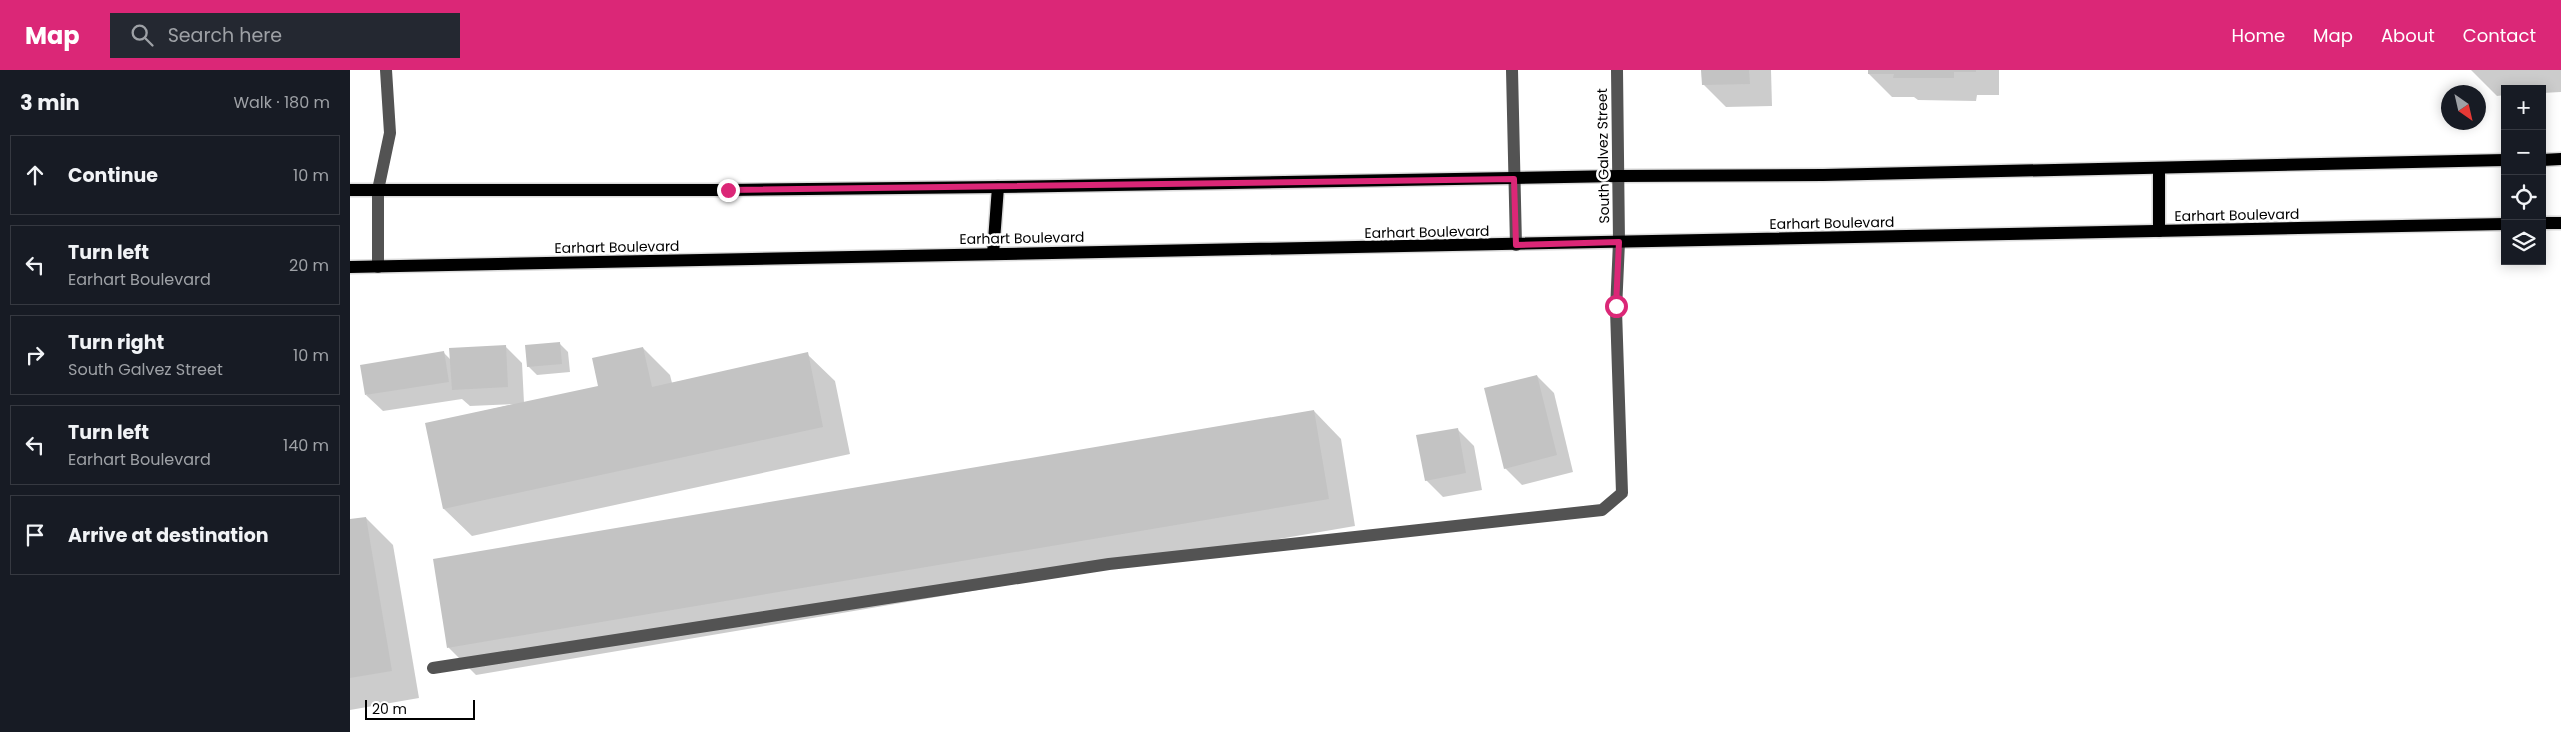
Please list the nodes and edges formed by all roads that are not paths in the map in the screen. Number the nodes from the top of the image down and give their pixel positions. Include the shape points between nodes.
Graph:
1 (386, 70) edge
2 (1512, 70) edge
3 (1617, 70) edge
4 (2561, 159) edge
5 (2501, 160) edge
6 (2546, 160) edge
7 (2159, 168) junction
8 (1619, 176) junction
9 (1514, 179) junction
10 (998, 187) junction
11 (350, 190) edge
12 (378, 190) junction
13 (2546, 223) edge
14 (2561, 223) edge
15 (2501, 224) edge
16 (2159, 231) junction
17 (1619, 242) junction
18 (1516, 245) junction
19 (993, 254) junction
20 (350, 267) edge
21 (378, 267) junction
22 (433, 668) dead end

1 - 12 street via 390,133
2 - 9 street
3 - 8 street, South Galvez Street
4 - 6 main road
5 - 7 main road
7 - 8 main road
7 - 16 main road
8 - 9 main road
8 - 17 street, South Galvez Street
9 - 10 main road
9 - 18 street
10 - 12 main road
10 - 19 main road
11 - 12 main road
12 - 21 street
13 - 14 main road
15 - 16 main road, Earhart Boulevard
16 - 17 main road, Earhart Boulevard
17 - 18 main road, Earhart Boulevard
17 - 22 street, South Galvez Street via 1616,310 1622,493 1602,510 1109,564
18 - 19 main road, Earhart Boulevard
19 - 21 main road, Earhart Boulevard
20 - 21 main road, Earhart Boulevard

